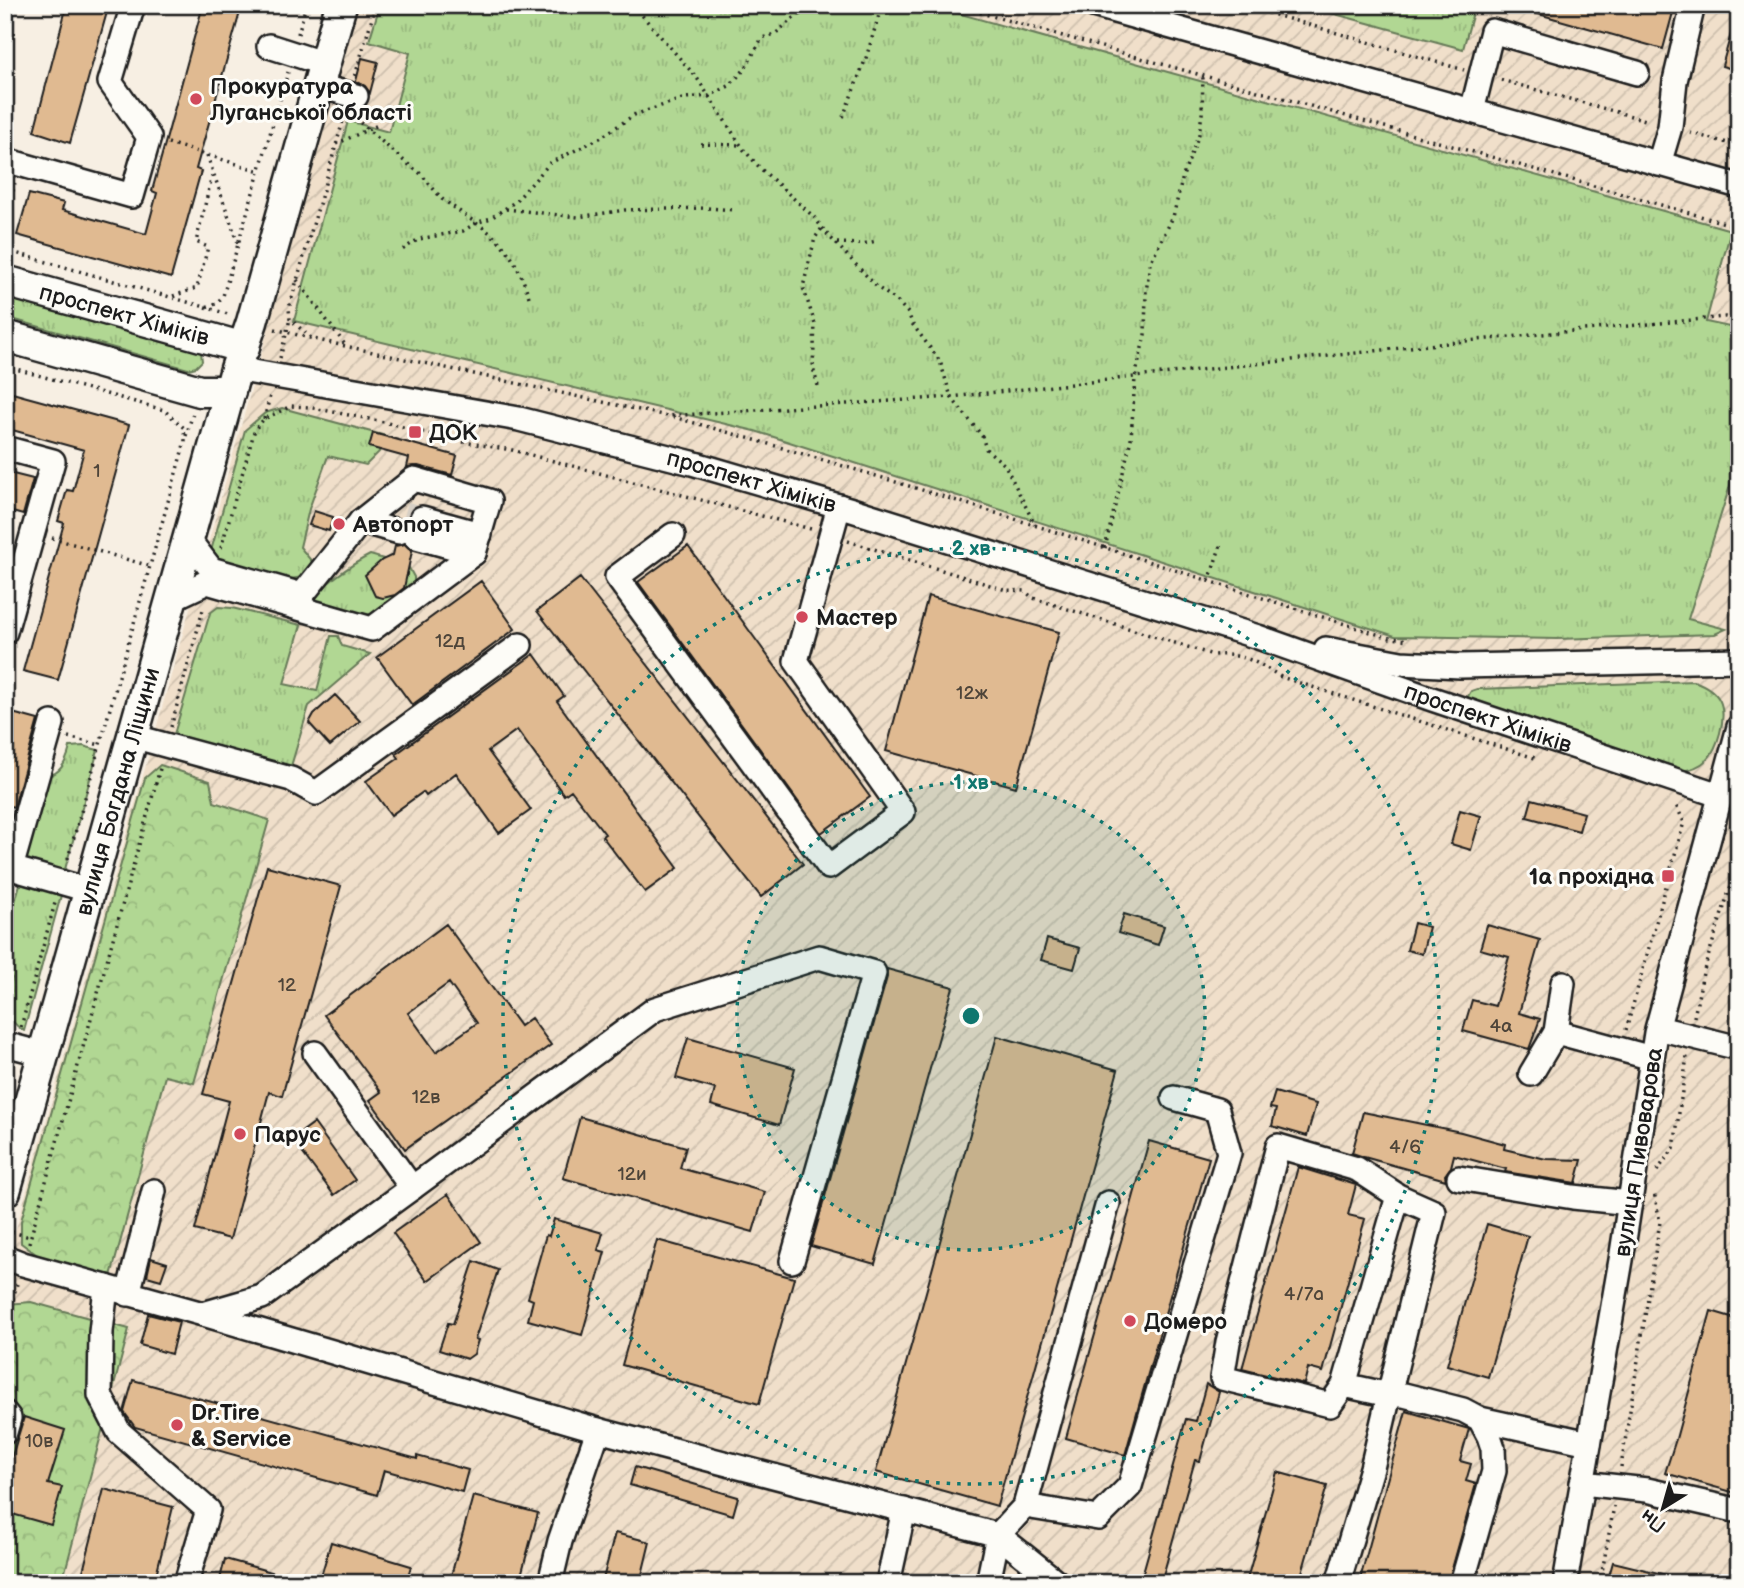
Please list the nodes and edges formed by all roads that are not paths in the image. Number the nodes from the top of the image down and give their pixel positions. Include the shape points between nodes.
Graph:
1 (132, 5) edge
2 (341, 5) edge
3 (1093, 5) edge
4 (1693, 5) edge
5 (268, 46) dead end
6 (1637, 72) dead end
7 (321, 75) junction
8 (350, 101) road end
9 (1472, 111) junction
10 (13, 162) edge
11 (1659, 164) junction
12 (1739, 186) edge
13 (5, 281) edge
14 (5, 336) edge
15 (237, 369) junction
16 (5, 448) edge
17 (381, 506) junction
18 (845, 508) junction
19 (361, 521) junction
20 (410, 525) junction
21 (673, 535) dead end
22 (188, 539) junction
23 (477, 543) junction
24 (13, 576) edge
25 (212, 577) junction
26 (171, 599) junction
27 (5, 632) edge
28 (1258, 637) junction
29 (520, 645) dead end
30 (1739, 660) edge
31 (1739, 727) edge
32 (50, 728) road end
33 (132, 736) junction
34 (1719, 795) junction
35 (8, 878) edge
36 (75, 886) junction
37 (1563, 983) dead end
38 (1658, 1028) junction
39 (1556, 1032) junction
40 (1739, 1048) edge
41 (21, 1049) edge
42 (315, 1054) dead end
43 (1652, 1058) junction
44 (1531, 1074) dead end
45 (1174, 1098) dead end
46 (1459, 1178) dead end
47 (412, 1188) junction
48 (5, 1191) edge
49 (154, 1191) dead end
50 (1398, 1196) junction
51 (1108, 1203) dead end
52 (1630, 1203) junction
53 (14, 1260) edge
54 (792, 1261) dead end
55 (117, 1291) junction
56 (203, 1314) junction
57 (1344, 1385) junction
58 (1389, 1395) junction
59 (5, 1413) edge
60 (1480, 1419) junction
61 (598, 1430) junction
62 (5, 1432) edge
63 (1589, 1443) junction
64 (1582, 1483) junction
65 (1024, 1506) junction
66 (904, 1510) junction
67 (1739, 1511) edge
68 (998, 1535) junction
69 (186, 1583) edge
70 (550, 1583) edge
71 (888, 1583) edge
72 (988, 1583) edge
73 (1058, 1583) edge
74 (1338, 1583) edge
75 (1462, 1583) edge
76 (1565, 1583) edge

1 - 10 street via 110,82 149,137 132,196
2 - 7 main road, вулиця Богдана Ліщини
3 - 9 street
4 - 11 street
5 - 7 street via 293,54
6 - 9 street via 1492,32
7 - 8 street
7 - 15 main road, вулиця Богдана Ліщини
9 - 11 street
11 - 12 street
13 - 15 main road, проспект Хіміків
14 - 15 main road, проспект Хіміків via 200,391
15 - 18 street, проспект Хіміків via 519,419
15 - 22 main road, вулиця Богдана Ліщини
16 - 24 street via 53,461 33,533
17 - 19 street
17 - 20 street
17 - 23 street via 414,480 489,500
18 - 21 street via 805,675 903,812 829,867 617,577
18 - 28 street, проспект Хіміків
19 - 20 street
19 - 25 street via 302,595
20 - 23 street
22 - 25 street
22 - 26 main road, вулиця Богдана Ліщини
23 - 25 street via 372,629
24 - 27 street
25 - 26 street
26 - 33 main road, вулиця Богдана Ліщини
28 - 30 street, проспект Хіміків via 1401,663 1460,666
28 - 34 street, проспект Хіміків
29 - 33 street via 316,793 291,779
31 - 34 street, вулиця Пивоварова
32 - 35 street
33 - 36 main road, вулиця Богдана Ліщини
34 - 38 street, вулиця Пивоварова
35 - 36 street
36 - 41 main road, вулиця Богдана Ліщини
37 - 39 street
38 - 40 street
38 - 43 street, вулиця Пивоварова
39 - 43 street
39 - 44 street
41 - 48 main road, вулиця Богдана Ліщини
42 - 47 street
43 - 52 street, вулиця Пивоварова
45 - 65 street via 1217,1110 1229,1153 1130,1486 1098,1518
46 - 52 street
47 - 54 street via 655,1009 819,957 874,973
47 - 56 street via 262,1297
49 - 55 street
50 - 57 street
50 - 57 street via 1357,1169 1278,1146 1222,1378 1330,1405
50 - 58 street via 1434,1212
51 - 65 street
52 - 63 street, вулиця Пивоварова
53 - 55 street
55 - 56 street
55 - 69 street via 101,1332 100,1395 119,1432 208,1510
56 - 61 street
57 - 58 street
58 - 60 street via 1463,1410
58 - 74 street
59 - 62 street via 9,1418
60 - 63 street
60 - 75 street via 1493,1448 1494,1471
61 - 66 street
61 - 70 street
63 - 64 street, вулиця Пивоварова
64 - 67 street via 1647,1490
64 - 76 street, вулиця Пивоварова
65 - 68 street
66 - 68 street
66 - 71 street
68 - 72 street
68 - 73 street

